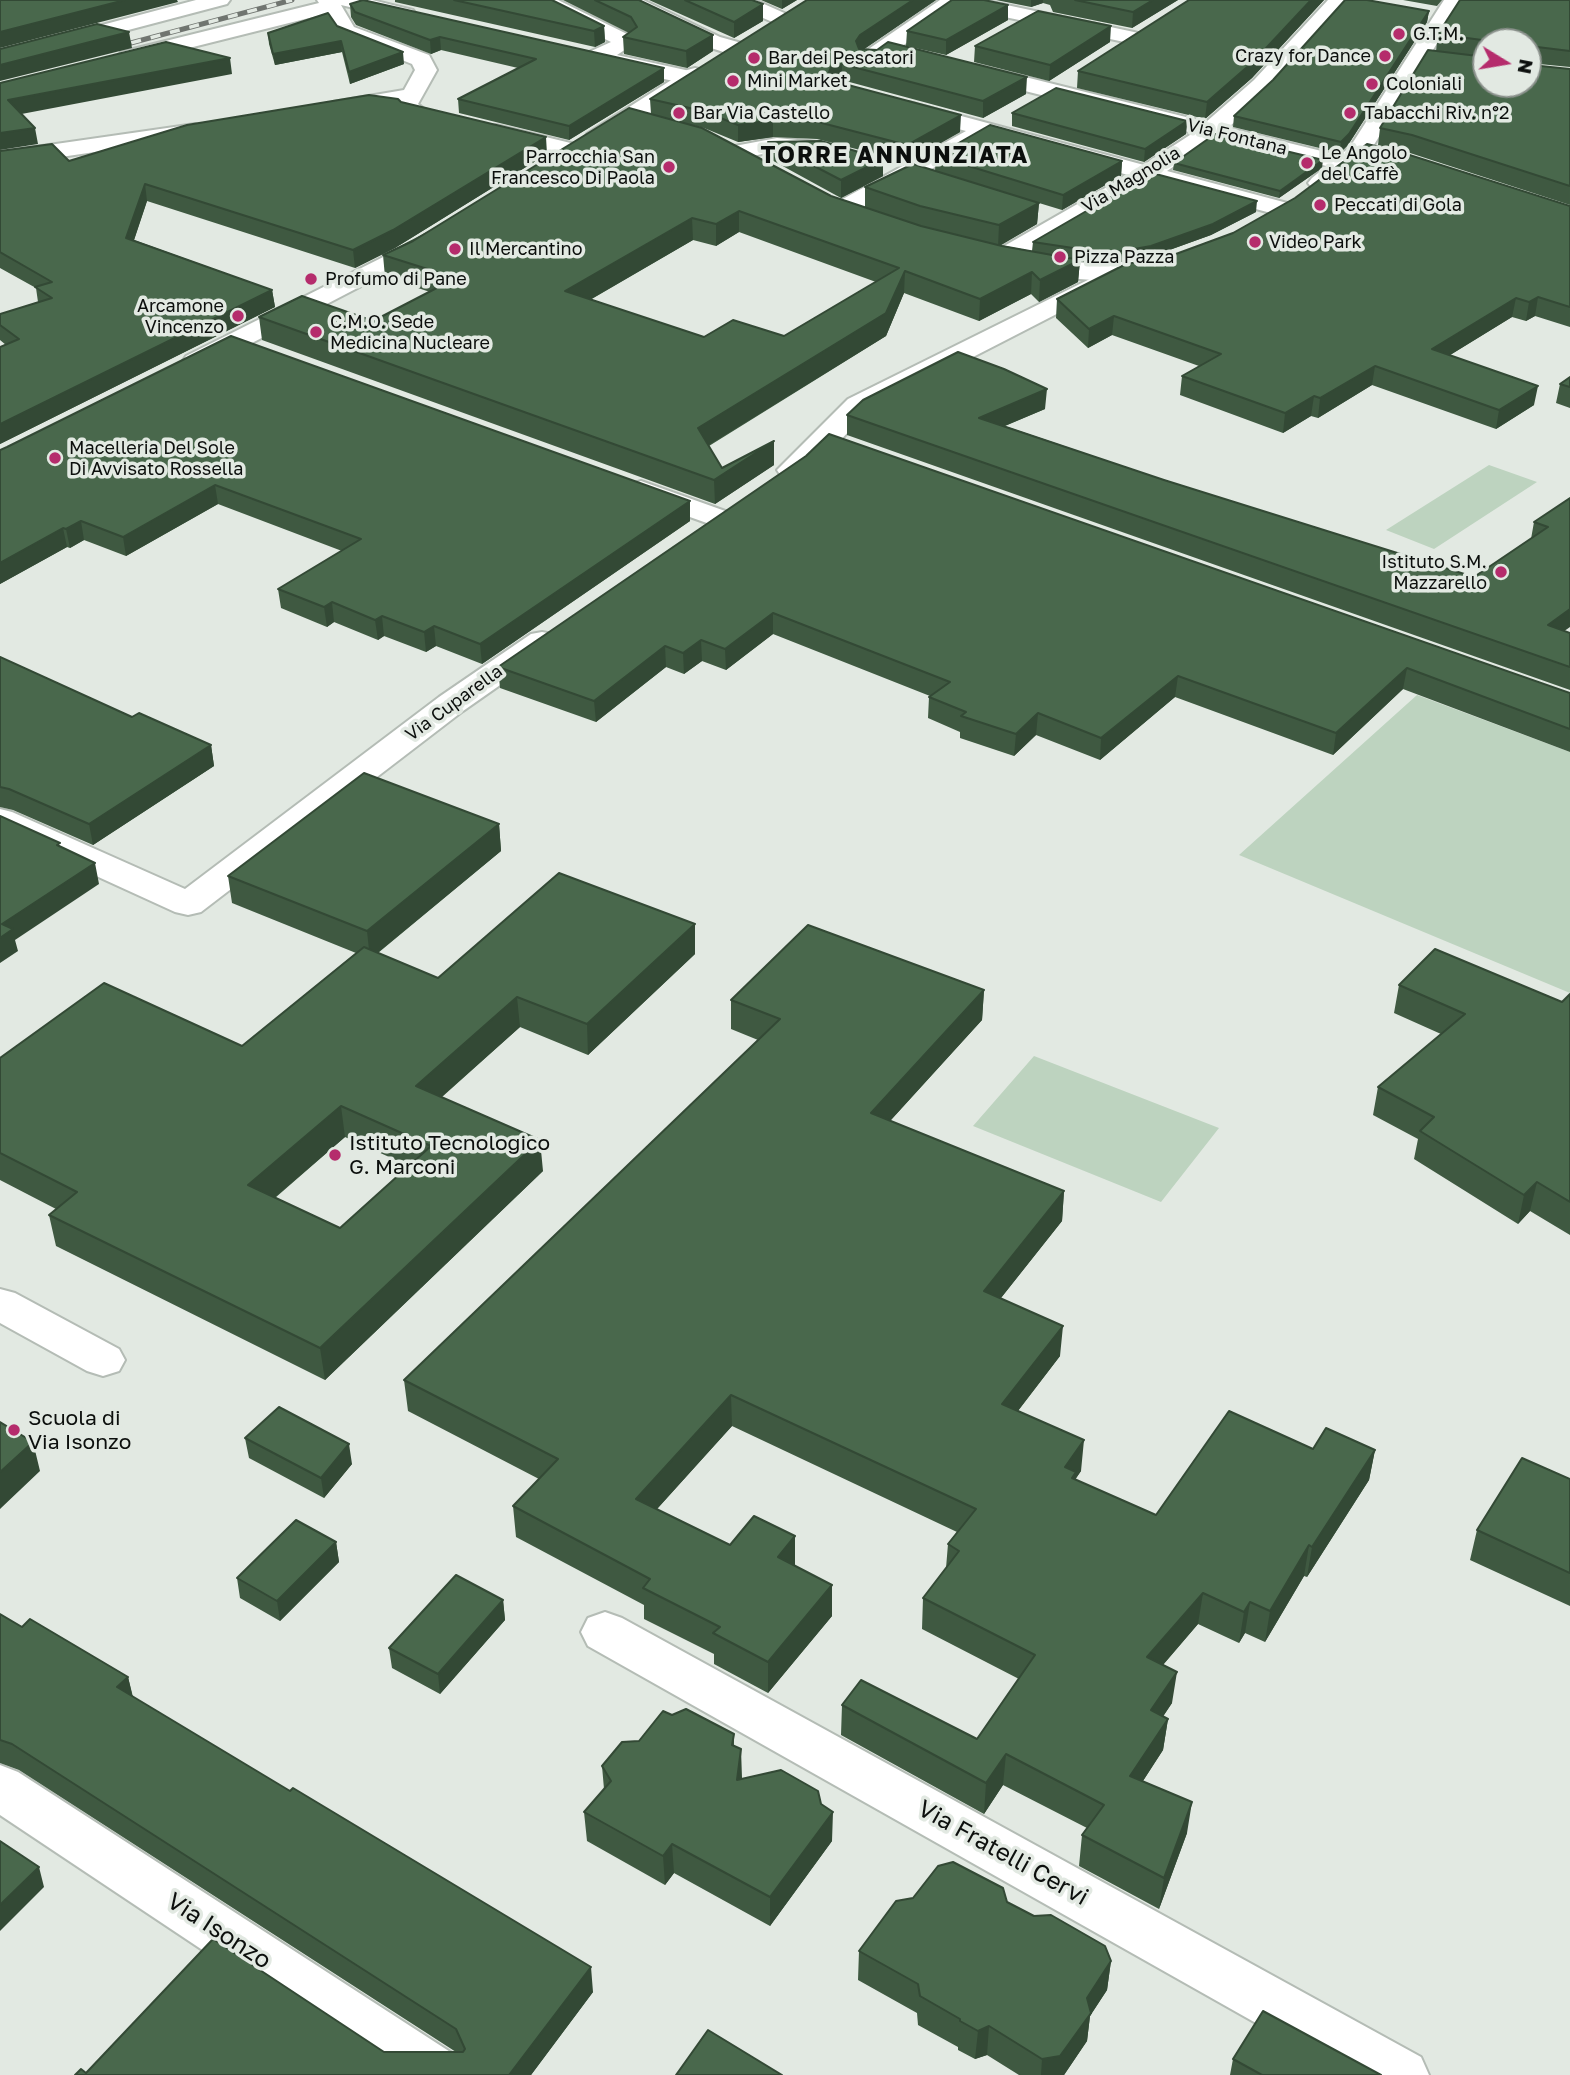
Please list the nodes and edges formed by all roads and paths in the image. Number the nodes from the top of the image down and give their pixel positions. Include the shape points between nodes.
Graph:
1 (220, 0) edge
2 (542, 0) edge
3 (627, 0) edge
4 (738, 0) edge
5 (954, 0) edge
6 (1339, 0) edge
7 (1049, 5) edge
8 (336, 7) edge
9 (805, 7) edge
10 (1449, 8) edge
11 (424, 9) edge
12 (1418, 11) edge
13 (784, 20) junction
14 (1155, 25) edge
15 (1008, 31) edge
16 (1134, 38) junction
17 (749, 42) junction
18 (41, 46) edge
19 (883, 49) junction
20 (570, 51) edge
21 (910, 55) edge
22 (597, 57) junction
23 (1104, 58) edge
24 (965, 59) edge
25 (106, 63) edge
26 (862, 64) edge
27 (706, 69) junction
28 (1074, 78) edge
29 (1052, 90) junction
30 (411, 95) junction
31 (893, 104) edge
32 (1030, 104) edge
33 (317, 111) edge
34 (436, 117) edge
35 (1007, 117) dead end
36 (627, 119) junction
37 (474, 126) edge
38 (223, 127) edge
39 (659, 127) edge
40 (985, 130) junction
41 (1211, 130) junction
42 (711, 141) edge
43 (575, 151) junction
44 (732, 153) junction
45 (847, 154) edge
46 (1362, 157) junction
47 (0, 159) edge
48 (872, 162) edge
49 (553, 165) edge
50 (768, 170) edge
51 (1145, 173) junction
52 (909, 174) junction
53 (935, 182) edge
54 (818, 198) edge
55 (1282, 209) junction
56 (841, 210) junction
57 (1038, 213) dead end
58 (866, 219) edge
59 (1064, 221) junction
60 (1251, 226) edge
61 (450, 229) edge
62 (1185, 258) edge
63 (1119, 273) junction
64 (234, 342) junction
65 (273, 356) edge
66 (168, 375) edge
67 (613, 480) edge
68 (771, 483) edge
69 (688, 538) edge
70 (572, 620) edge
71 (0, 818) edge
72 (0, 1304) edge
73 (103, 1360) dead end
74 (605, 1632) dead end
75 (0, 1787) edge
76 (438, 2075) edge
77 (1401, 2075) edge

1 - 18 street
2 - 22 street via 622,39 624,43
3 - 17 street via 713,41
4 - 13 street
5 - 7 street
5 - 19 street
6 - 41 street, Via Magnolia via 1240,106
7 - 15 street
7 - 16 street
8 - 11 street
8 - 25 street
8 - 30 street via 346,31 421,60 425,69
9 - 13 street
10 - 12 street
10 - 46 street via 1430,58
13 - 17 street
14 - 16 street
16 - 23 street
17 - 27 street
19 - 21 street
19 - 26 street
20 - 22 street
22 - 27 street
24 - 29 street, Via Fontana
27 - 36 street
28 - 29 street
29 - 32 street
29 - 41 street, Via Fontana
30 - 33 street
30 - 34 street via 407,104 411,110
31 - 40 street
35 - 40 street
36 - 39 street
36 - 43 street
37 - 43 street
38 - 47 street
40 - 51 street
40 - 52 street
41 - 46 street, Via Fontana
41 - 51 street, Via Magnolia
42 - 44 street
43 - 49 street
44 - 45 street via 777,145
44 - 50 street
46 - 55 street
48 - 52 street
51 - 55 street
51 - 59 street, Via Magnolia
52 - 53 street
52 - 56 street
54 - 56 street
55 - 60 street
56 - 58 street
57 - 59 street
59 - 63 street, Via Magnolia via 990,255 1068,271
61 - 64 street
62 - 63 street
63 - 68 street via 858,405 838,445
64 - 65 street
64 - 66 street
67 - 69 street via 728,511
70 - 71 street, Via Cuparella via 451,704 188,904
72 - 73 street
74 - 77 street, Via Fratelli Cervi
75 - 76 street, Via Isonzo

